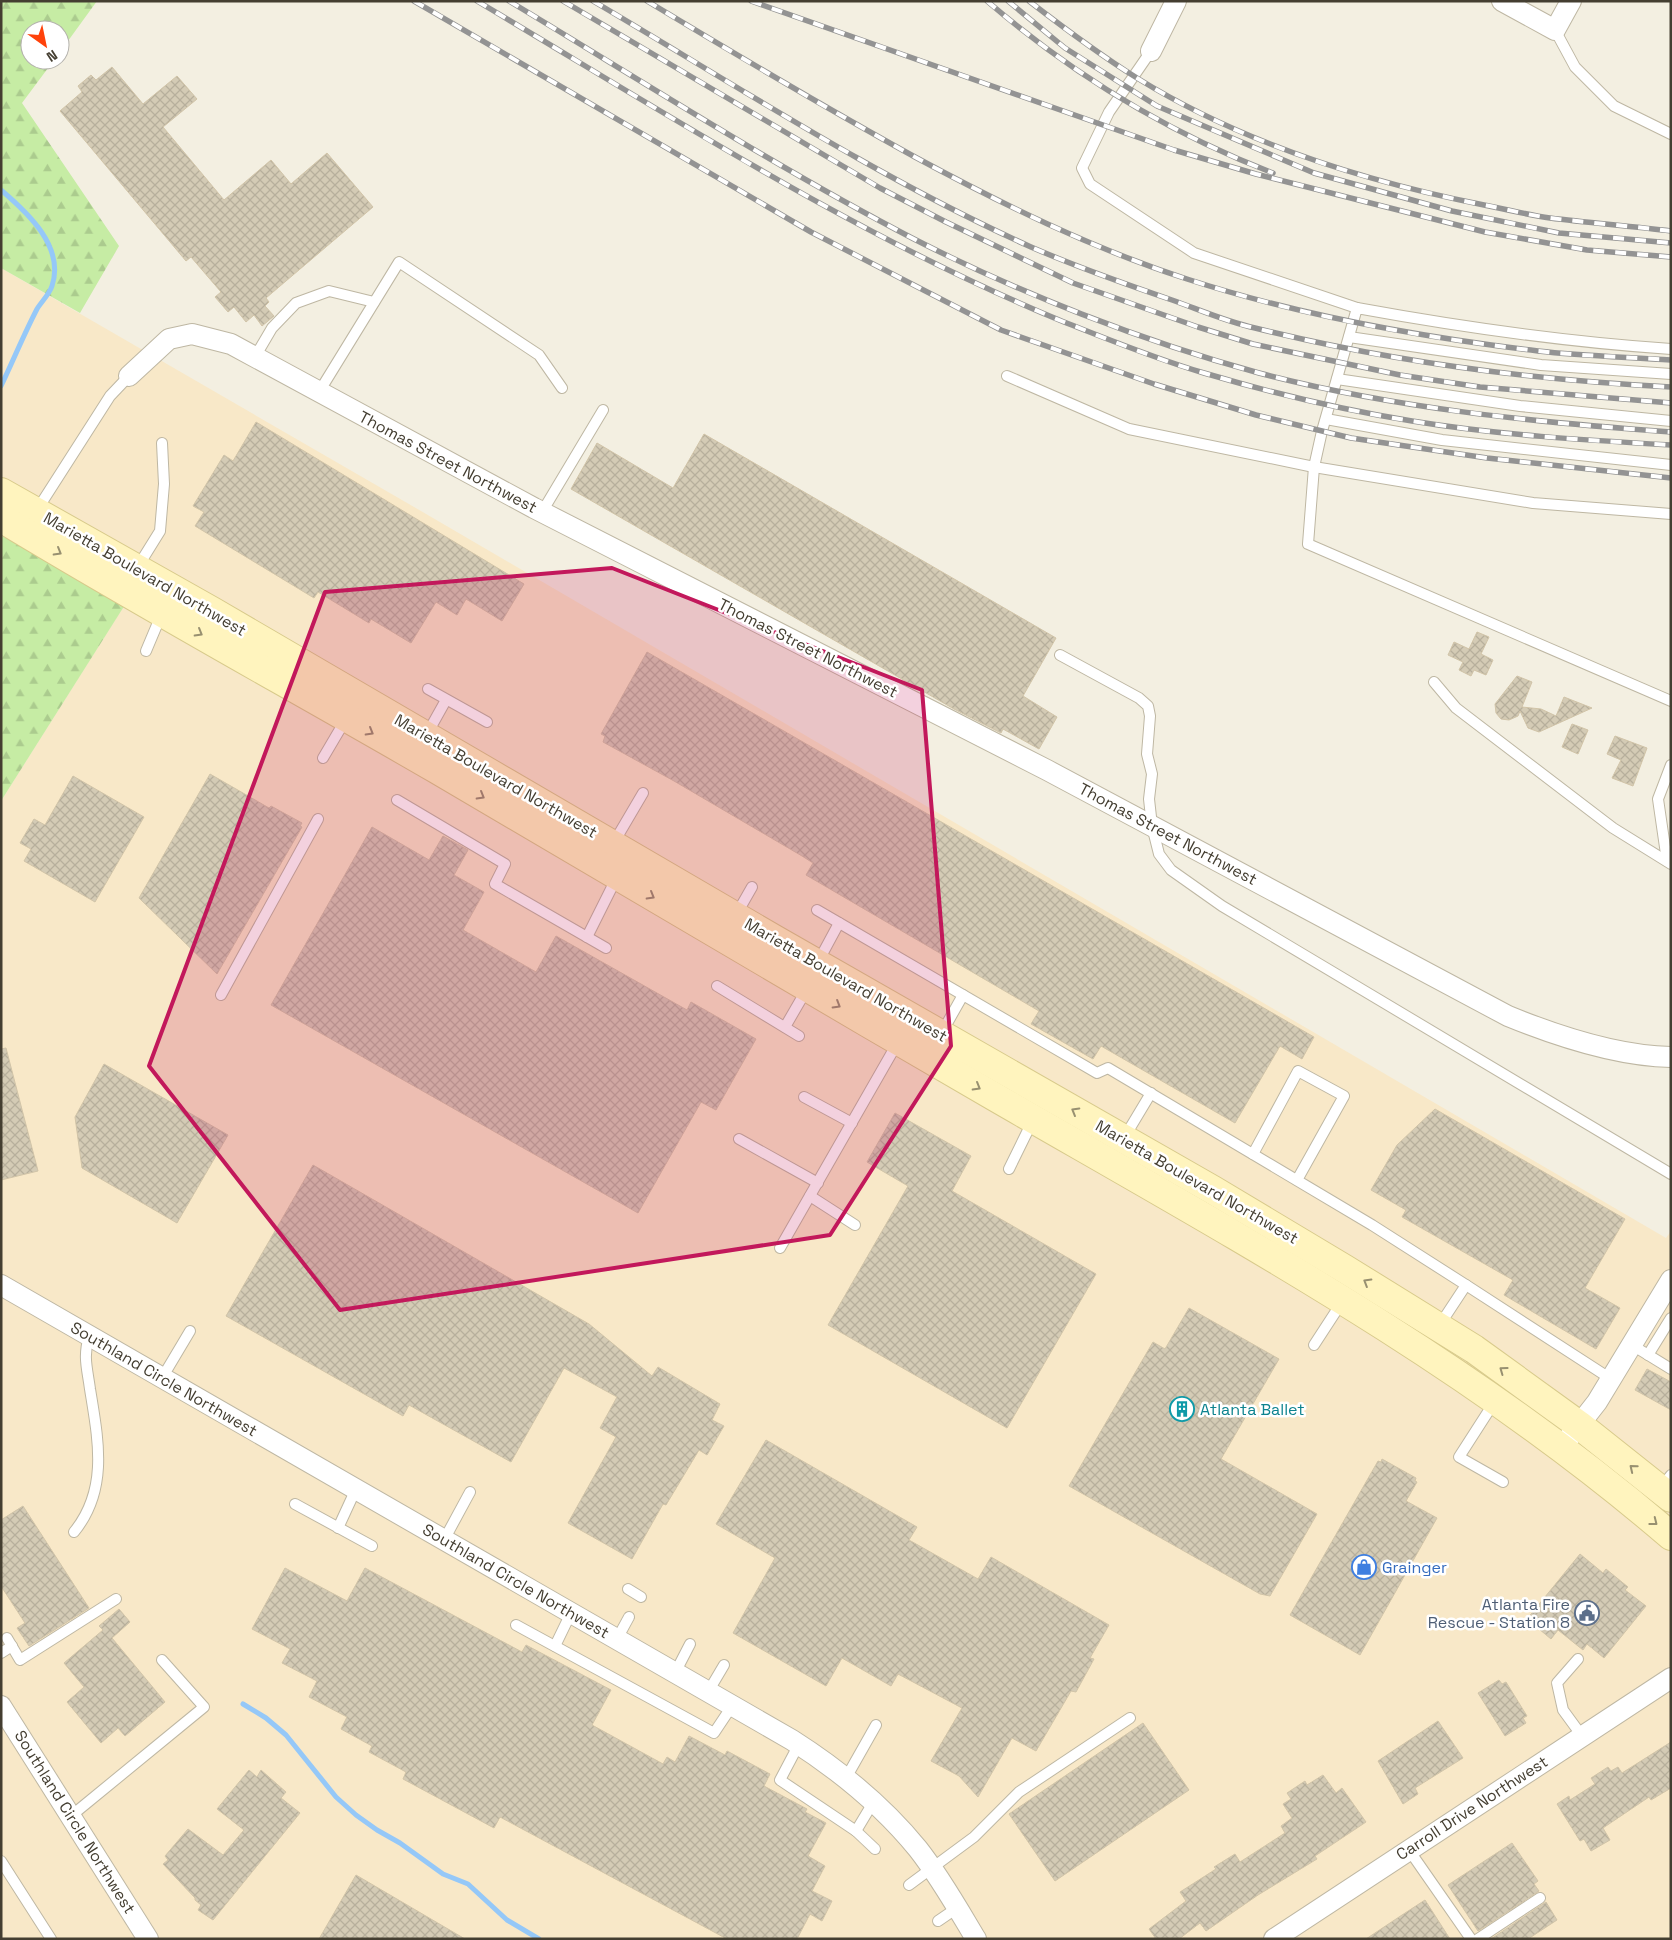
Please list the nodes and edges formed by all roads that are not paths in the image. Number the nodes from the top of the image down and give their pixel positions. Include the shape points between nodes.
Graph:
1 (1176, 1) edge
2 (1502, 1) edge
3 (1571, 1) edge
4 (1555, 30) junction
5 (1151, 51) joint
6 (1671, 134) edge
7 (374, 302) junction
8 (1357, 308) junction
9 (1349, 337) junction
10 (1671, 349) edge
11 (255, 357) junction
12 (1671, 374) edge
13 (129, 376) joint
14 (1007, 376) dead end
15 (1337, 379) junction
16 (562, 388) dead end
17 (319, 392) junction
18 (603, 410) dead end
19 (1326, 419) junction
20 (1671, 421) edge
21 (162, 443) dead end
22 (1671, 465) edge
23 (1314, 467) junction
24 (1, 492) edge
25 (542, 512) junction
26 (1671, 514) edge
27 (24, 521) edge
28 (136, 569) junction
29 (162, 612) junction
30 (146, 651) dead end
31 (1060, 655) dead end
32 (1434, 682) dead end
33 (428, 689) dead end
34 (446, 700) junction
35 (1671, 701) edge
36 (346, 718) junction
37 (487, 722) dead end
38 (426, 736) junction
39 (323, 758) dead end
40 (1671, 765) edge
41 (644, 793) dead end
42 (397, 800) dead end
43 (318, 820) dead end
44 (1152, 826) junction
45 (613, 844) junction
46 (1669, 862) edge
47 (618, 876) junction
48 (752, 887) dead end
49 (817, 910) dead end
50 (736, 916) junction
51 (839, 923) junction
52 (587, 937) junction
53 (606, 948) dead end
54 (817, 963) junction
55 (717, 986) dead end
56 (808, 988) junction
57 (221, 994) dead end
58 (962, 995) junction
59 (785, 1027) junction
60 (941, 1034) junction
61 (799, 1036) dead end
62 (898, 1041) junction
63 (1671, 1057) edge
64 (1151, 1094) junction
65 (804, 1097) dead end
66 (1034, 1120) junction
67 (852, 1123) junction
68 (739, 1139) dead end
69 (1124, 1139) junction
70 (1253, 1154) junction
71 (1009, 1169) dead end
72 (1671, 1174) edge
73 (1297, 1180) junction
74 (818, 1183) junction
75 (810, 1196) junction
76 (855, 1225) dead end
77 (780, 1248) dead end
78 (1671, 1280) edge
79 (1, 1285) edge
80 (1466, 1285) junction
81 (1342, 1301) junction
82 (1671, 1318) edge
83 (1439, 1327) junction
84 (190, 1331) dead end
85 (89, 1336) junction
86 (1314, 1346) dead end
87 (1640, 1350) junction
88 (1671, 1369) edge
89 (162, 1378) junction
90 (1611, 1379) junction
91 (1495, 1400) junction
92 (1579, 1425) junction
93 (1561, 1448) junction
94 (1502, 1482) dead end
95 (1667, 1488) edge
96 (356, 1489) junction
97 (470, 1492) dead end
98 (295, 1504) dead end
99 (338, 1528) junction
100 (74, 1532) dead end
101 (1671, 1536) edge
102 (444, 1540) junction
103 (372, 1546) dead end
104 (628, 1588) dead end
105 (641, 1596) dead end
106 (116, 1599) dead end
107 (571, 1613) junction
108 (630, 1617) dead end
109 (516, 1625) dead end
110 (616, 1639) junction
111 (690, 1644) dead end
112 (555, 1646) junction
113 (1, 1653) edge
114 (1578, 1659) dead end
115 (162, 1660) dead end
116 (724, 1665) dead end
117 (675, 1673) junction
118 (1671, 1678) edge
119 (708, 1692) junction
120 (1, 1706) edge
121 (732, 1706) junction
122 (1130, 1718) dead end
123 (876, 1725) dead end
124 (1582, 1736) junction
125 (799, 1744) junction
126 (846, 1778) junction
127 (874, 1801) junction
128 (71, 1816) junction
129 (856, 1831) junction
130 (875, 1850) dead end
131 (1409, 1850) junction
132 (1, 1860) edge
133 (932, 1869) junction
134 (910, 1885) dead end
135 (1540, 1898) dead end
136 (957, 1908) junction
137 (938, 1921) dead end
138 (50, 1939) edge
139 (148, 1939) edge
140 (976, 1939) edge
141 (1274, 1939) edge
142 (1471, 1939) edge
143 (1478, 1939) edge

1 - 5 street
2 - 4 street
3 - 4 street
4 - 6 lane via 1575,67 1614,106
5 - 8 lane via 1109,112 1082,168 1090,184 1194,253
7 - 11 lane via 329,291 296,303 272,328
7 - 16 lane via 399,262 539,355
7 - 17 lane
8 - 9 lane
8 - 10 lane via 1468,328 1607,345
9 - 12 lane via 1541,365
9 - 15 lane
11 - 13 street, Thomas Street Northwest via 231,344 192,334 169,339
11 - 17 street, Thomas Street Northwest
13 - 27 lane, Thomas Street Northwest via 110,396
14 - 23 lane via 1129,429
15 - 19 lane
15 - 20 lane via 1520,406
17 - 25 street, Thomas Street Northwest
18 - 25 lane
19 - 22 lane via 1442,440
19 - 23 lane
21 - 28 lane via 164,484 160,531
23 - 26 lane via 1532,503
23 - 35 lane via 1308,544
24 - 27 main road, Marietta Boulevard Northwest
25 - 44 street, Thomas Street Northwest
27 - 28 main road, Marietta Boulevard Northwest
27 -> 29 main road
28 - 38 main road, Marietta Boulevard Northwest
29 - 30 lane
29 -> 36 main road
31 - 44 lane via 1148,706 1147,754 1152,774 1149,799
32 - 46 lane via 1456,708 1613,828
33 - 34 lane
34 - 37 lane
34 - 38 lane
36 - 39 lane
36 -> 47 main road
38 - 45 main road, Marietta Boulevard Northwest
40 - 46 lane via 1658,799
41 - 45 lane
42 - 52 lane via 505,864 495,884
43 - 57 lane
44 - 63 street, Thomas Street Northwest via 1508,1016 1551,1034 1654,1057
44 - 72 lane via 1159,854 1171,870 1222,906
45 - 50 main road, Marietta Boulevard Northwest
47 - 52 lane
47 -> 56 main road
48 - 50 lane
49 - 51 lane
50 - 54 main road, Marietta Boulevard Northwest
51 - 54 lane
51 - 58 lane
52 - 53 lane
54 - 60 main road, Marietta Boulevard Northwest
55 - 59 lane
56 - 59 lane
56 -> 62 main road
58 - 60 lane
58 - 64 lane via 1097,1073 1108,1068
59 - 61 lane
69 -> 60 main road, Marietta Boulevard Northwest
62 -> 66 main road
62 - 67 lane
64 - 69 lane
64 - 70 lane
65 - 67 lane
66 - 71 lane
66 - 81 main road
67 - 74 lane
68 - 74 lane
83 -> 69 main road, Marietta Boulevard Northwest
70 - 73 lane
70 - 73 lane via 1298,1071 1344,1096
73 - 80 lane
74 - 75 lane
75 - 76 lane
75 - 77 lane
78 - 87 street
79 - 85 street, Southland Circle Northwest
80 - 83 lane
80 - 90 lane
81 - 86 lane
81 - 91 main road
82 - 87 lane
92 -> 83 main road, Marietta Boulevard Northwest
84 - 89 lane
85 - 89 street, Southland Circle Northwest
85 - 100 lane via 84,1352 98,1439 99,1471 84,1519
87 - 88 lane
87 - 90 street
89 - 96 street, Southland Circle Northwest
90 - 92 street
91 - 93 main road
91 - 94 lane via 1459,1457
92 - 93 street
95 -> 92 main road, Marietta Boulevard Northwest
93 -> 101 main road
96 - 99 lane
96 - 102 street, Southland Circle Northwest
97 - 102 lane
98 - 99 lane
99 - 103 lane
102 - 107 street, Southland Circle Northwest
104 - 105 lane
106 - 113 lane via 20,1660 9,1642
107 - 110 street, Southland Circle Northwest
107 - 112 lane
108 - 110 lane
109 - 112 lane
110 - 117 street, Southland Circle Northwest
111 - 117 lane
112 - 121 lane via 714,1733
114 - 124 lane via 1557,1683 1563,1710
115 - 128 lane via 204,1707
116 - 119 lane
117 - 119 street, Southland Circle Northwest
118 - 124 street, Carroll Drive Northwest
119 - 121 street, Southland Circle Northwest
120 - 128 street, Southland Circle Northwest
121 - 125 street, Southland Circle Northwest
122 - 133 lane via 1019,1792 974,1837
123 - 126 lane
124 - 131 street, Carroll Drive Northwest
125 - 126 street, Southland Circle Northwest
125 - 129 lane via 780,1780
126 - 127 street, Southland Circle Northwest
127 - 129 lane
127 - 133 street, Southland Circle Northwest
128 - 139 street, Southland Circle Northwest
129 - 130 lane
131 - 141 street, Carroll Drive Northwest
131 - 142 lane
132 - 138 lane
133 - 134 lane
133 - 136 street, Southland Circle Northwest
135 - 143 lane
136 - 137 lane
136 - 140 street, Southland Circle Northwest

